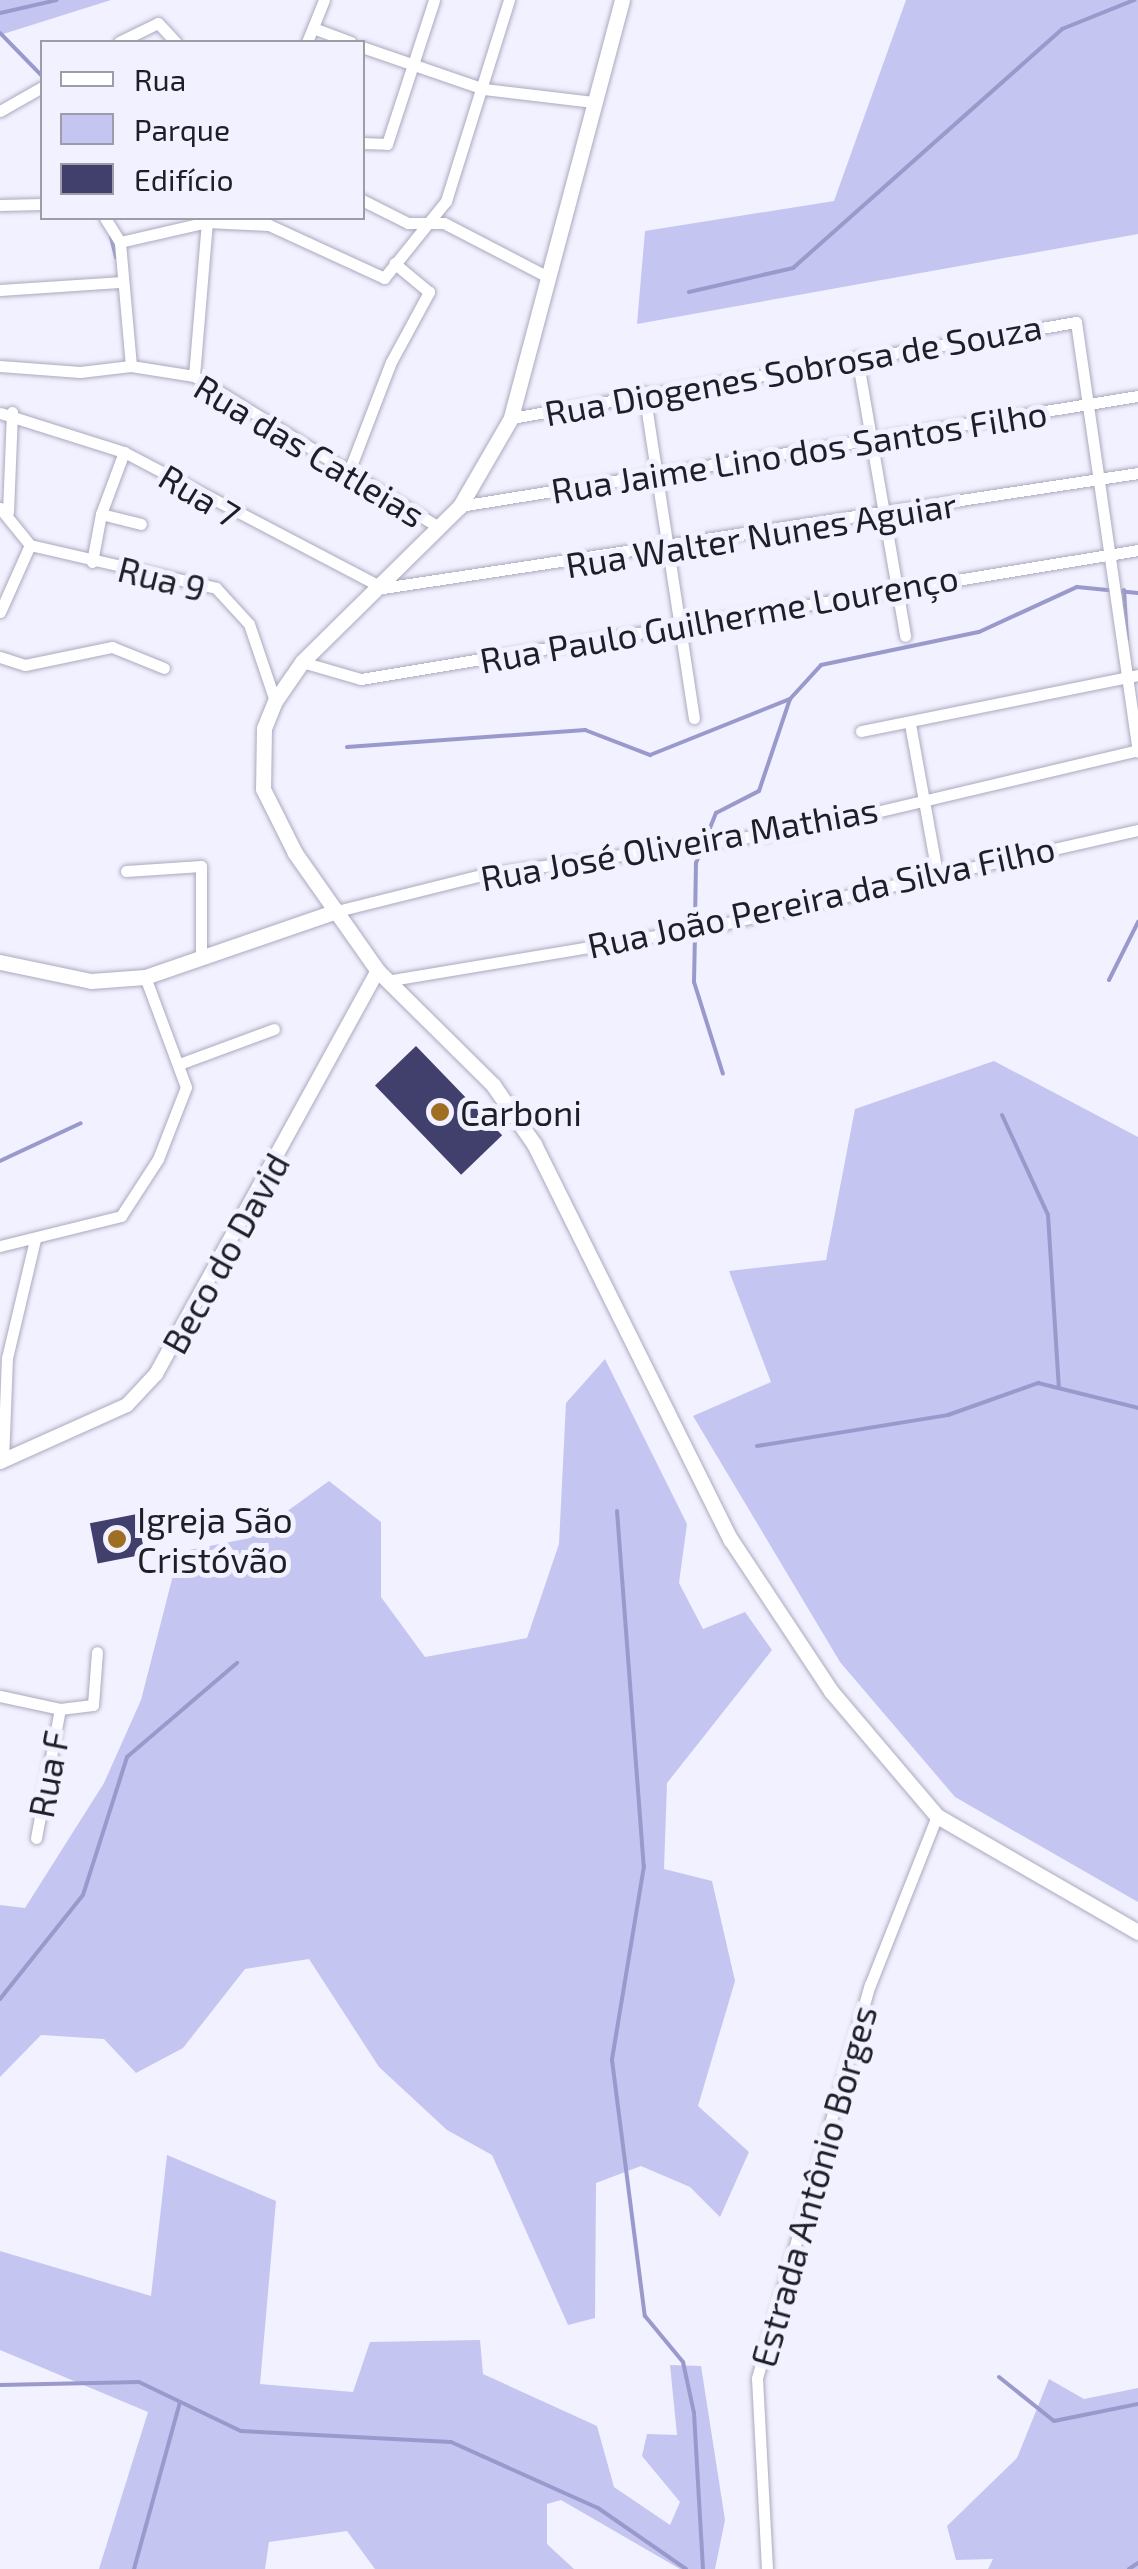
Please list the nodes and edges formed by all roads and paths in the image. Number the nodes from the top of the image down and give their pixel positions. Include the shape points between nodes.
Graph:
1 (324, 0) edge
2 (434, 0) edge
3 (509, 0) edge
4 (622, 0) edge
5 (313, 28) junction
6 (124, 40) edge
7 (174, 40) edge
8 (308, 40) edge
9 (346, 40) edge
10 (365, 48) edge
11 (415, 67) junction
12 (40, 88) edge
13 (484, 89) junction
14 (593, 102) junction
15 (0, 111) edge
16 (365, 142) edge
17 (365, 201) edge
18 (40, 204) edge
19 (0, 205) edge
20 (106, 220) edge
21 (223, 220) edge
22 (207, 222) junction
23 (421, 226) junction
24 (120, 242) junction
25 (394, 263) junction
26 (550, 278) junction
27 (118, 282) junction
28 (0, 290) edge
29 (857, 357) junction
30 (0, 366) edge
31 (131, 366) junction
32 (194, 376) junction
33 (644, 392) junction
34 (0, 396) edge
35 (1138, 396) edge
36 (1092, 404) junction
37 (5, 413) edge
38 (511, 418) junction
39 (872, 437) junction
40 (124, 452) junction
41 (351, 466) junction
42 (657, 472) junction
43 (1138, 473) edge
44 (1102, 478) junction
45 (460, 506) junction
46 (4, 510) edge
47 (101, 514) junction
48 (884, 514) junction
49 (141, 524) dead end
50 (440, 528) junction
51 (30, 545) junction
52 (670, 550) junction
53 (1138, 550) edge
54 (1112, 555) junction
55 (92, 562) junction
56 (897, 587) junction
57 (383, 588) junction
58 (0, 612) edge
59 (680, 624) junction
60 (905, 636) dead end
61 (0, 657) edge
62 (302, 662) junction
63 (164, 668) dead end
64 (1138, 675) edge
65 (1124, 677) junction
66 (275, 701) junction
67 (694, 718) dead end
68 (910, 724) junction
69 (861, 731) dead end
70 (1138, 751) edge
71 (922, 799) junction
72 (1138, 830) edge
73 (126, 871) dead end
74 (937, 873) junction
75 (337, 911) junction
76 (201, 960) junction
77 (0, 962) edge
78 (382, 976) junction
79 (145, 977) junction
80 (274, 1029) dead end
81 (182, 1063) junction
82 (35, 1240) junction
83 (0, 1246) edge
84 (4, 1358) edge
85 (1, 1462) edge
86 (97, 1652) dead end
87 (0, 1696) edge
88 (60, 1709) junction
89 (937, 1816) junction
90 (36, 1838) dead end
91 (1138, 1932) edge
92 (768, 2569) edge

1 - 5 street
2 - 11 street
3 - 13 street
4 - 14 main road
5 - 8 street
5 - 9 street
6 - 7 street via 162,24
10 - 11 street
11 - 13 street
11 - 16 street via 387,144
12 - 15 street
13 - 14 street
13 - 23 street via 446,201
14 - 26 main road
17 - 23 street
18 - 19 street
20 - 24 street
21 - 22 street
21 - 25 street via 269,225 382,280
22 - 24 street
22 - 32 street
23 - 25 street
23 - 26 street via 444,223
24 - 27 street
25 - 41 street via 429,292 391,362
26 - 38 main road
27 - 28 street
27 - 31 street
29 - 33 street, Rua Diogenes Sobrosa de Souza
29 - 36 street, Rua Diogenes Sobrosa de Souza via 1076,322
29 - 39 street
30 - 31 street, Rua das Catleias via 80,372
31 - 32 street, Rua das Catleias
32 - 41 street, Rua das Catleias
33 - 38 street, Rua Diogenes Sobrosa de Souza
33 - 42 street
34 - 37 street
35 - 36 street, Rua Jaime Lino dos Santos Filho
36 - 39 street, Rua Jaime Lino dos Santos Filho
36 - 44 street
37 - 40 street, Rua 7
37 - 46 street
38 - 45 main road
39 - 42 street, Rua Jaime Lino dos Santos Filho
39 - 48 street
40 - 47 street
40 - 57 street, Rua 7
41 - 50 street, Rua das Catleias
42 - 45 street, Rua Jaime Lino dos Santos Filho
42 - 52 street
43 - 44 street, Rua Walter Nunes Aguiar
44 - 48 street, Rua Walter Nunes Aguiar
44 - 54 street
45 - 50 main road
46 - 51 street
47 - 49 street
47 - 55 street
48 - 52 street, Rua Walter Nunes Aguiar
48 - 56 street
50 - 57 main road
51 - 55 street, Rua 9
51 - 58 street
52 - 57 street, Rua Walter Nunes Aguiar
52 - 59 street
53 - 54 street, Rua Paulo Guilherme Lourenço
54 - 56 street, Rua Paulo Guilherme Lourenço
54 - 65 street
55 - 66 street, Rua 9 via 216,588 249,624
56 - 59 street, Rua Paulo Guilherme Lourenço
56 - 60 street
57 - 62 main road
59 - 62 street, Rua Paulo Guilherme Lourenço via 361,679
59 - 67 street
61 - 63 street via 25,665 112,647
62 - 66 main road
64 - 65 street
65 - 68 street
65 - 70 street
66 - 75 main road via 264,728 263,789 294,853
68 - 69 street
68 - 71 street
70 - 71 street, Rua José Oliveira Mathias
71 - 74 street
71 - 75 street, Rua José Oliveira Mathias via 804,829 481,875
72 - 74 street, Rua João Pereira da Silva Filho
73 - 76 street via 201,866
74 - 78 street, Rua João Pereira da Silva Filho via 718,925
75 - 76 main road
75 - 78 main road
76 - 79 main road
77 - 79 main road via 90,981
78 - 85 street, Beco do David via 156,1374 127,1405
78 - 89 main road via 492,1085 534,1144 731,1540 831,1691
79 - 81 street
80 - 81 street
81 - 82 street via 179,1106 121,1216
82 - 83 street
82 - 84 street
84 - 85 street
86 - 88 street via 92,1705
87 - 88 street
88 - 90 street, Rua F
89 - 91 main road
89 - 92 street, Estrada Antônio Borges via 870,1985 757,2378

